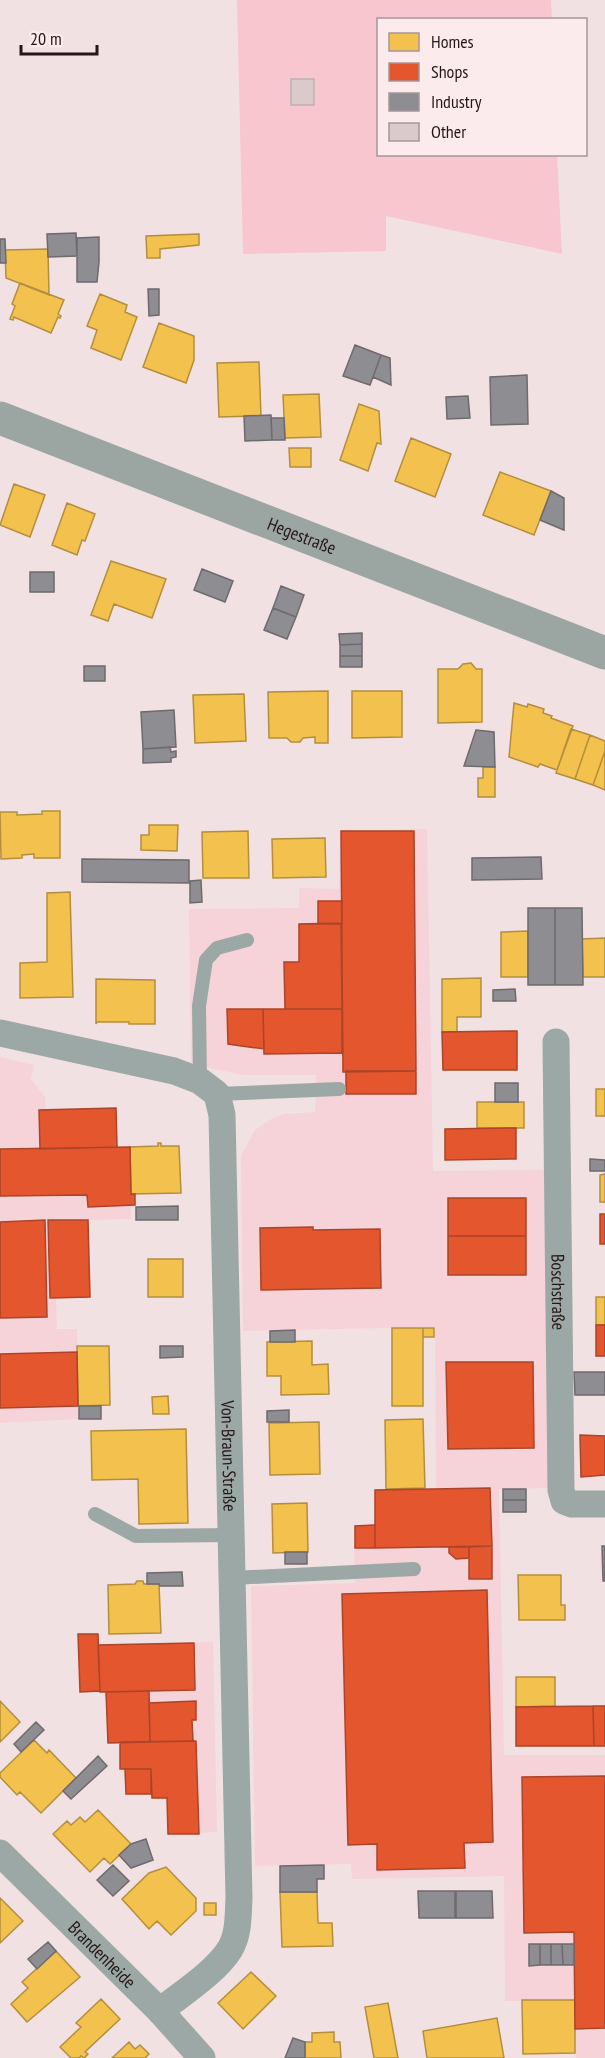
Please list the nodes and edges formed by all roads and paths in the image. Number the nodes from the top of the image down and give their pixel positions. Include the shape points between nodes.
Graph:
1 (0, 418) edge
2 (605, 653) edge
3 (247, 940) dead end
4 (0, 1033) edge
5 (556, 1042) dead end
6 (208, 1087) junction
7 (339, 1089) dead end
8 (605, 1504) edge
9 (95, 1514) dead end
10 (231, 1535) junction
11 (414, 1569) dead end
12 (232, 1578) junction
13 (0, 1853) edge
14 (160, 2011) junction
15 (202, 2058) edge

1 - 2 street, Hegestraße
3 - 6 lane via 218,948 207,960 199,1006
4 - 6 street via 174,1071
5 - 8 street, Boschstraße via 561,1490 564,1501 572,1504
6 - 7 lane
6 - 10 street, Von-Braun-Straße via 222,1115
9 - 10 lane via 135,1536
10 - 12 street, Von-Braun-Straße
11 - 12 lane
12 - 14 street, Von-Braun-Straße via 238,1927 230,1948 216,1965
13 - 14 street, Brandenheide
14 - 15 street, Brandenheide

